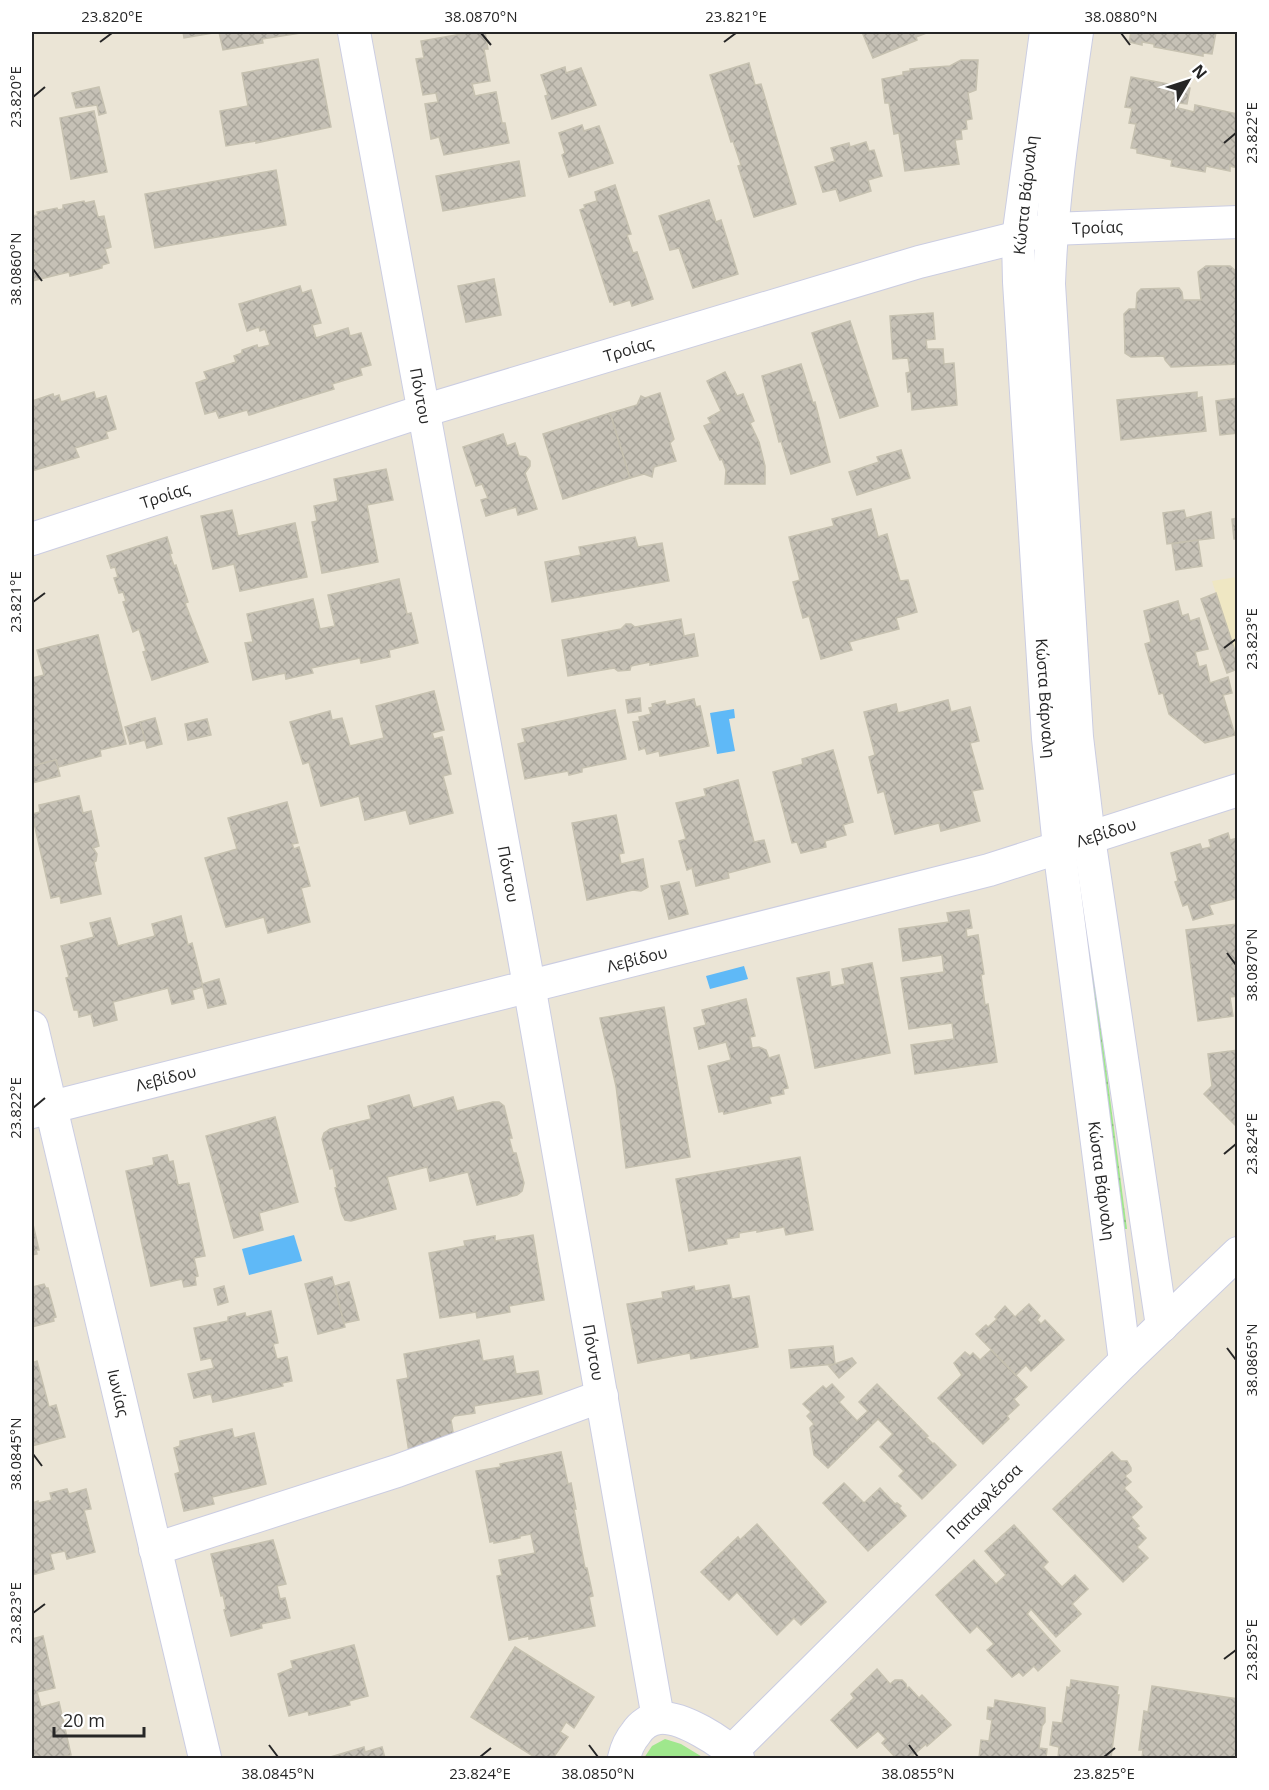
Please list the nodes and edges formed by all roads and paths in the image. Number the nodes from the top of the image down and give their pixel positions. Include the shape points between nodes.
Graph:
1 (354, 32) edge
2 (1046, 32) edge
3 (1077, 32) edge
4 (1238, 222) edge
5 (1051, 229) junction
6 (1018, 238) junction
7 (423, 411) junction
8 (32, 539) edge
9 (1238, 790) edge
10 (1089, 838) junction
11 (1059, 848) junction
12 (529, 985) junction
13 (32, 1027) edge
14 (41, 1109) edge
15 (1238, 1253) edge
16 (1162, 1326) junction
17 (1125, 1361) junction
18 (602, 1396) junction
19 (155, 1550) junction
20 (658, 1718) junction
21 (734, 1755) edge
22 (205, 1758) edge
23 (624, 1758) edge

1 - 7 street, Πόντου
2 - 6 street, Κώστα Βάρναλη
3 - 5 street, Κώστα Βάρναλη
4 - 5 street, Τροίας
5 - 6 street, Τροίας
5 - 10 street, Κώστα Βάρναλη via 1049,284 1077,737
6 - 7 street, Τροίας via 919,262
6 - 11 street, Κώστα Βάρναλη via 1048,738
7 - 8 street, Τροίας
7 - 12 street, Πόντου
9 - 10 street, Λεβίδου
10 - 11 street, Λεβίδου
10 - 16 street, Κώστα Βάρναλη
11 - 12 street, Λεβίδου via 988,870
11 - 17 street, Κώστα Βάρναλη
12 - 14 street, Λεβίδου
12 - 18 street, Πόντου
13 - 14 street, Ιωνίας
14 - 19 street, Ιωνίας
15 - 16 street, Παπαφλέσσα
16 - 17 street, Παπαφλέσσα
17 - 21 street, Παπαφλέσσα
18 - 19 street via 397,1470
18 - 20 street, Πόντου
19 - 22 street, Ιωνίας
20 - 21 street via 680,1722
20 - 23 street via 638,1730

